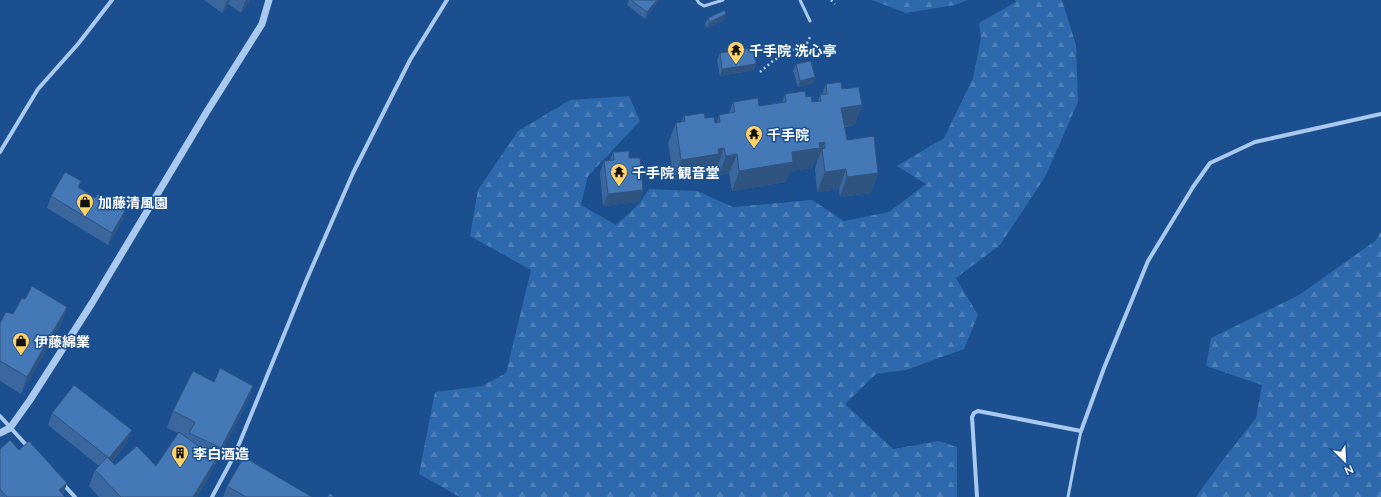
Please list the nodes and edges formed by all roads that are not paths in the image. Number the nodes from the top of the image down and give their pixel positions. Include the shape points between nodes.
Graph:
1 (112, 0) edge
2 (269, 0) edge
3 (447, 0) edge
4 (697, 0) edge
5 (723, 0) edge
6 (800, 0) edge
7 (810, 21) road end
8 (1381, 114) edge
9 (0, 152) edge
10 (0, 416) edge
11 (10, 428) junction
12 (1082, 431) junction
13 (0, 433) edge
14 (32, 451) edge
15 (59, 480) edge
16 (75, 497) edge
17 (212, 497) edge
18 (977, 497) edge
19 (1068, 497) edge

1 - 9 street via 38,89
2 - 11 street via 262,24 206,112 92,303
3 - 17 street via 410,60 353,173 235,454
4 - 5 lane via 704,6
6 - 7 lane
8 - 12 street via 1254,142 1210,163 1148,260 1104,368
10 - 11 street
11 - 13 street
11 - 14 street
12 - 18 street via 978,411 974,413 972,417
12 - 19 lane
15 - 16 street

